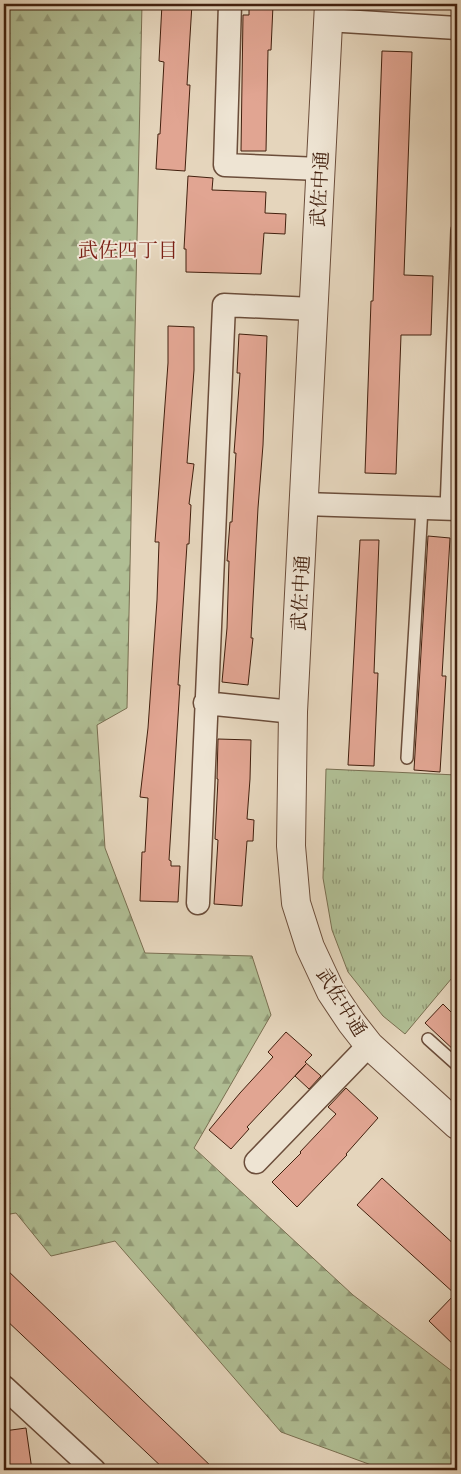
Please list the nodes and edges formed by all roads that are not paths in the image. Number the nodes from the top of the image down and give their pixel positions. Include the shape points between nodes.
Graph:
1 (230, 4) edge
2 (328, 12) edge
3 (457, 28) edge
4 (320, 169) junction
5 (457, 230) edge
6 (313, 309) junction
7 (304, 504) junction
8 (422, 508) junction
9 (452, 509) edge
10 (205, 703) junction
11 (293, 712) junction
12 (407, 758) dead end
13 (198, 903) dead end
14 (428, 1040) dead end
15 (369, 1045) junction
16 (457, 1065) edge
17 (457, 1125) edge
18 (256, 1162) dead end
19 (4, 1387) edge
20 (94, 1470) edge

1 - 4 street via 225,166
2 - 3 street
2 - 4 street, 武佐中通
4 - 6 street, 武佐中通
5 - 9 lane
6 - 7 street, 武佐中通
6 - 10 street via 224,305
7 - 8 street
7 - 11 street, 武佐中通
8 - 9 street
8 - 12 lane
10 - 11 street
10 - 13 street
11 - 15 street, 武佐中通 via 291,846 296,903 310,947 331,992
14 - 16 lane
15 - 17 street, 武佐中通
15 - 18 street
19 - 20 street

